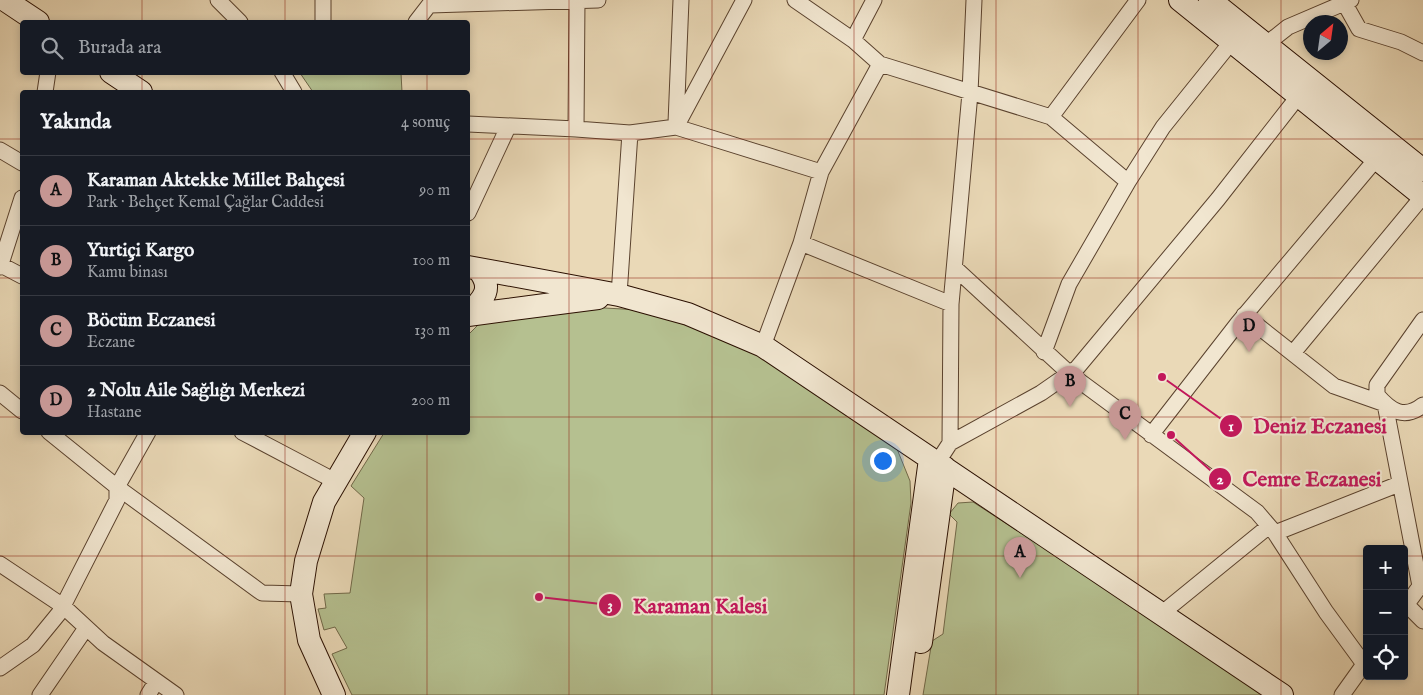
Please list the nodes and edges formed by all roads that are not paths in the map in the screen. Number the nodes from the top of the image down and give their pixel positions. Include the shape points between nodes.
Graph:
1 (5, 0) edge
2 (218, 0) edge
3 (323, 0) edge
4 (577, 0) edge
5 (598, 0) edge
6 (681, 0) edge
7 (744, 0) edge
8 (795, 0) edge
9 (874, 0) edge
10 (974, 0) edge
11 (1138, 0) edge
12 (1180, 0) edge
13 (1210, 0) edge
14 (431, 2) edge
15 (1348, 2) edge
16 (35, 20) edge
17 (238, 20) edge
18 (323, 20) edge
19 (418, 20) edge
20 (1238, 34) junction
21 (853, 40) junction
22 (1258, 51) junction
23 (1423, 53) edge
24 (880, 64) junction
25 (48, 75) edge
26 (116, 75) edge
27 (284, 75) edge
28 (1305, 88) junction
29 (45, 90) edge
30 (138, 90) edge
31 (293, 90) edge
32 (970, 93) junction
33 (1051, 117) junction
34 (470, 124) edge
35 (508, 127) junction
36 (676, 127) junction
37 (576, 128) junction
38 (630, 133) junction
39 (0, 150) edge
40 (1377, 158) junction
41 (20, 161) edge
42 (1423, 170) edge
43 (821, 172) junction
44 (1128, 182) junction
45 (1423, 196) edge
46 (20, 204) edge
47 (470, 209) edge
48 (801, 244) junction
49 (1, 266) edge
50 (472, 268) edge
51 (956, 269) junction
52 (20, 275) edge
53 (619, 295) junction
54 (951, 304) junction
55 (470, 312) edge
56 (470, 314) edge
57 (1244, 315) junction
58 (1423, 320) edge
59 (763, 346) junction
60 (1044, 352) junction
61 (1293, 353) junction
62 (1070, 374) junction
63 (0, 393) edge
64 (1385, 404) junction
65 (1423, 405) edge
66 (20, 409) edge
67 (53, 435) edge
68 (146, 435) edge
69 (248, 435) edge
70 (363, 435) edge
71 (1151, 435) junction
72 (950, 444) junction
73 (937, 463) junction
74 (335, 481) junction
75 (1399, 484) junction
76 (117, 486) junction
77 (1272, 530) junction
78 (0, 564) edge
79 (1422, 584) edge
80 (301, 594) junction
81 (1408, 603) edge
82 (63, 606) junction
83 (1408, 609) edge
84 (1161, 614) junction
85 (1423, 621) edge
86 (86, 628) junction
87 (1363, 659) edge
88 (1363, 665) edge
89 (0, 668) edge
90 (152, 688) edge
91 (40, 695) edge
92 (176, 695) edge
93 (334, 695) edge
94 (898, 695) edge
95 (913, 695) edge
96 (1282, 695) edge
97 (1342, 695) edge

1 - 16 main road
2 - 17 street
3 - 18 street
4 - 5 street
4 - 14 street
4 - 37 street
6 - 36 street
7 - 36 street
8 - 21 street
9 - 21 street
10 - 32 street
11 - 33 street
12 - 20 main road
13 - 20 main road
14 - 19 street
15 - 22 street via 1288,27
15 - 23 street via 1359,29 1402,42
20 - 22 main road
20 - 44 street via 1163,127
21 - 24 street
22 - 28 main road
24 - 32 street
24 - 43 street
25 - 29 street
26 - 30 main road
27 - 31 street
28 - 40 main road
28 - 42 main road
28 - 62 street via 1218,199
32 - 33 street
32 - 51 street
33 - 44 street
34 - 35 street
35 - 37 street
35 - 47 street
36 - 38 street
36 - 43 street
37 - 38 street
38 - 53 street
39 - 41 street
40 - 45 main road
40 - 57 street
43 - 48 street
44 - 60 street via 1069,284
45 - 61 street
46 - 49 street
48 - 54 street
48 - 59 street
49 - 52 street
50 - 53 main road
50 - 55 main road via 485,278 486,291
51 - 54 street
51 - 60 street
53 - 56 main road
53 - 59 main road via 688,314
54 - 72 street
57 - 61 street
57 - 71 street
58 - 64 street via 1377,385 1377,395
59 - 73 main road
60 - 62 street
61 - 64 street via 1334,386
62 - 71 street
62 - 72 street
63 - 66 street
64 - 65 street via 1393,412 1403,414
64 - 75 street
67 - 76 street
68 - 76 street
69 - 74 street
70 - 74 main road
71 - 77 street via 1248,505
72 - 73 street
73 - 84 main road
73 - 94 main road
73 - 95 main road
74 - 80 main road via 324,502 306,561
75 - 77 street
75 - 79 street
76 - 80 street via 262,593
76 - 82 street via 117,500
77 - 84 street
77 - 87 street via 1326,612
78 - 82 street
79 - 81 street
80 - 93 main road via 308,640
82 - 86 street
82 - 89 street via 33,646
83 - 85 street
84 - 96 main road
86 - 90 street
86 - 91 street
88 - 97 street
90 - 92 street

